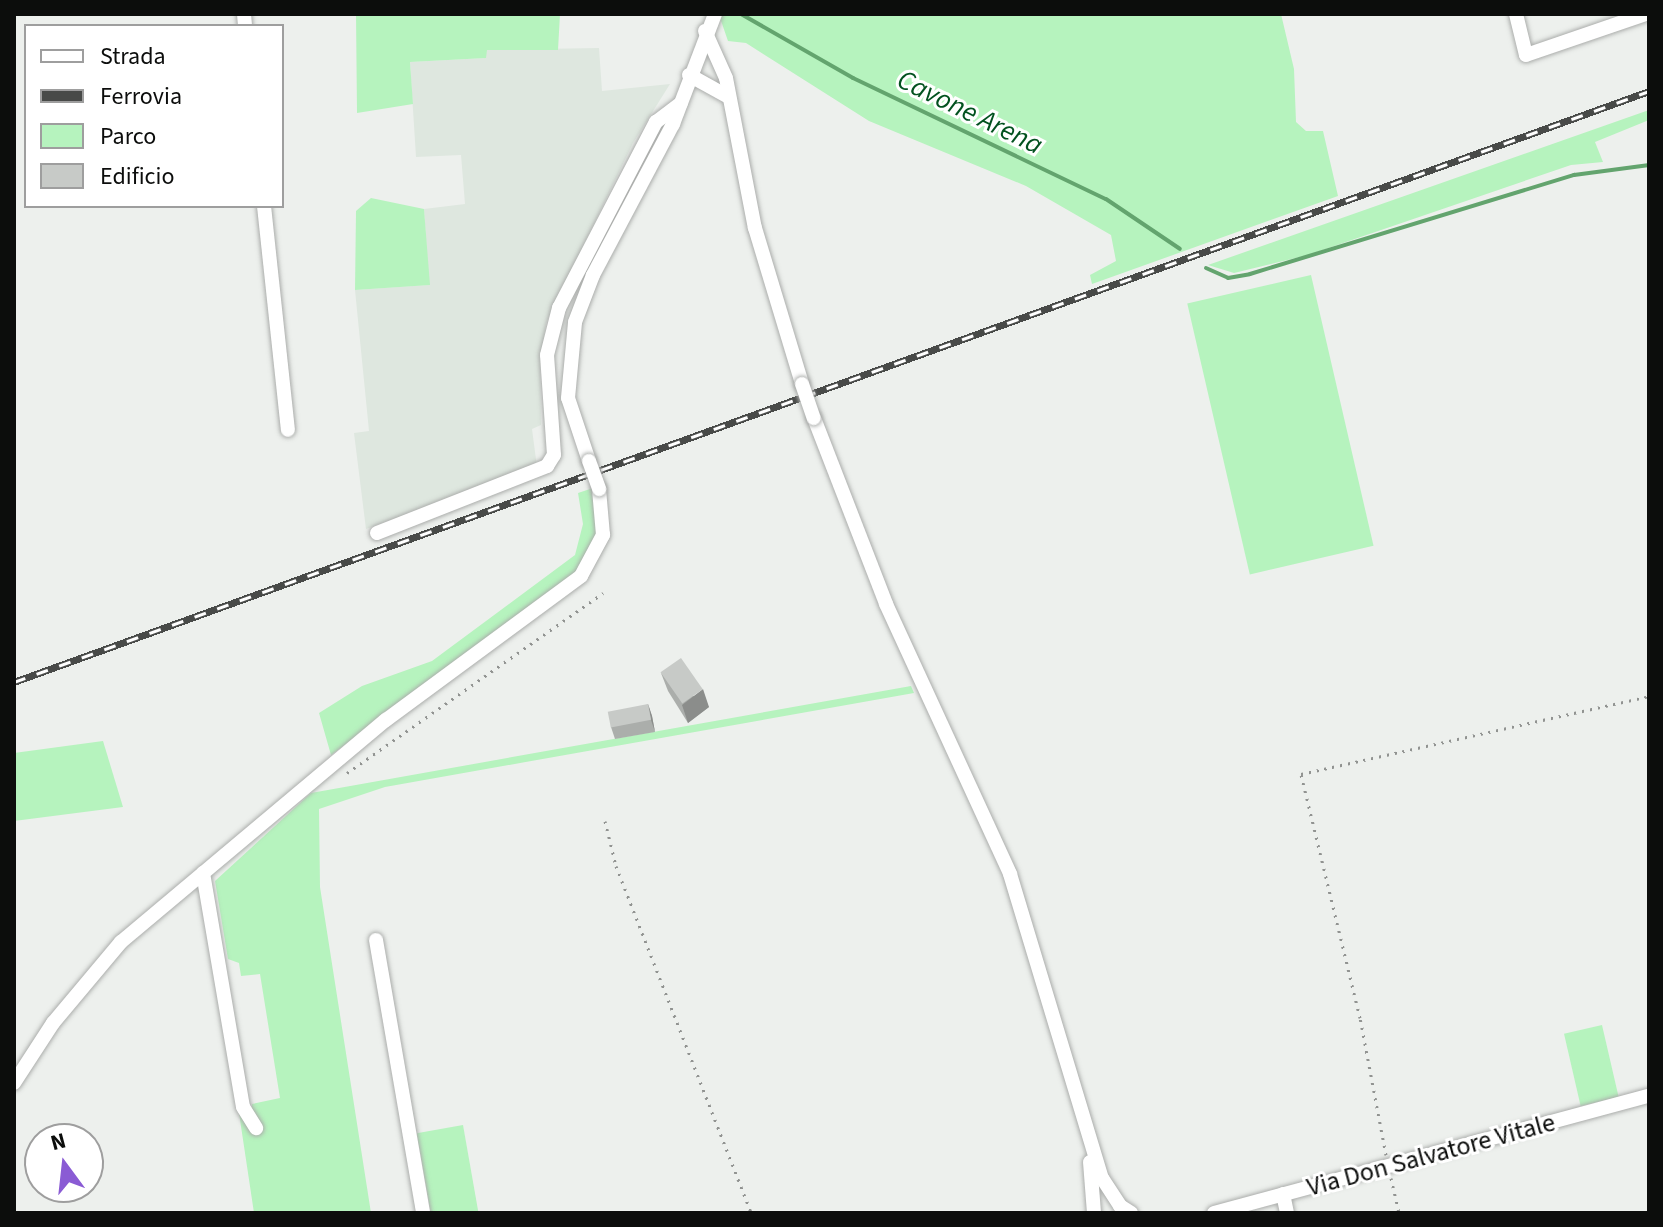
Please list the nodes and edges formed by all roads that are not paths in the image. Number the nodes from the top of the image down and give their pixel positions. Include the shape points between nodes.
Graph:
1 (715, 14) edge
2 (1516, 14) edge
3 (1646, 14) edge
4 (705, 31) junction
5 (689, 75) junction
6 (727, 96) junction
7 (681, 103) junction
8 (264, 208) edge
9 (288, 430) dead end
10 (377, 533) dead end
11 (203, 873) junction
12 (376, 940) dead end
13 (14, 1083) edge
14 (1649, 1096) edge
15 (256, 1128) dead end
16 (1087, 1137) junction
17 (1283, 1194) junction
18 (1096, 1211) edge
19 (1128, 1212) edge
20 (423, 1213) edge
21 (1214, 1213) edge
22 (1287, 1213) edge

1 - 4 street
2 - 3 street via 1526,55
4 - 5 street
4 - 6 street via 717,48
5 - 6 street
5 - 7 street
6 - 16 street, bridge via 755,228 802,384 886,604 1006,864 1046,982
7 - 10 street via 656,122 559,308 547,355 554,455 547,466
7 - 11 street, bridge via 593,275 575,322 568,398 599,489 603,535 581,576 330,767
8 - 9 street
11 - 13 street via 121,942 90,976
11 - 15 street via 243,1107
12 - 20 street
14 - 17 street, Via Don Salvatore Vitale
16 - 18 street
16 - 19 street via 1102,1178
17 - 21 street, Via Don Salvatore Vitale
17 - 22 street

